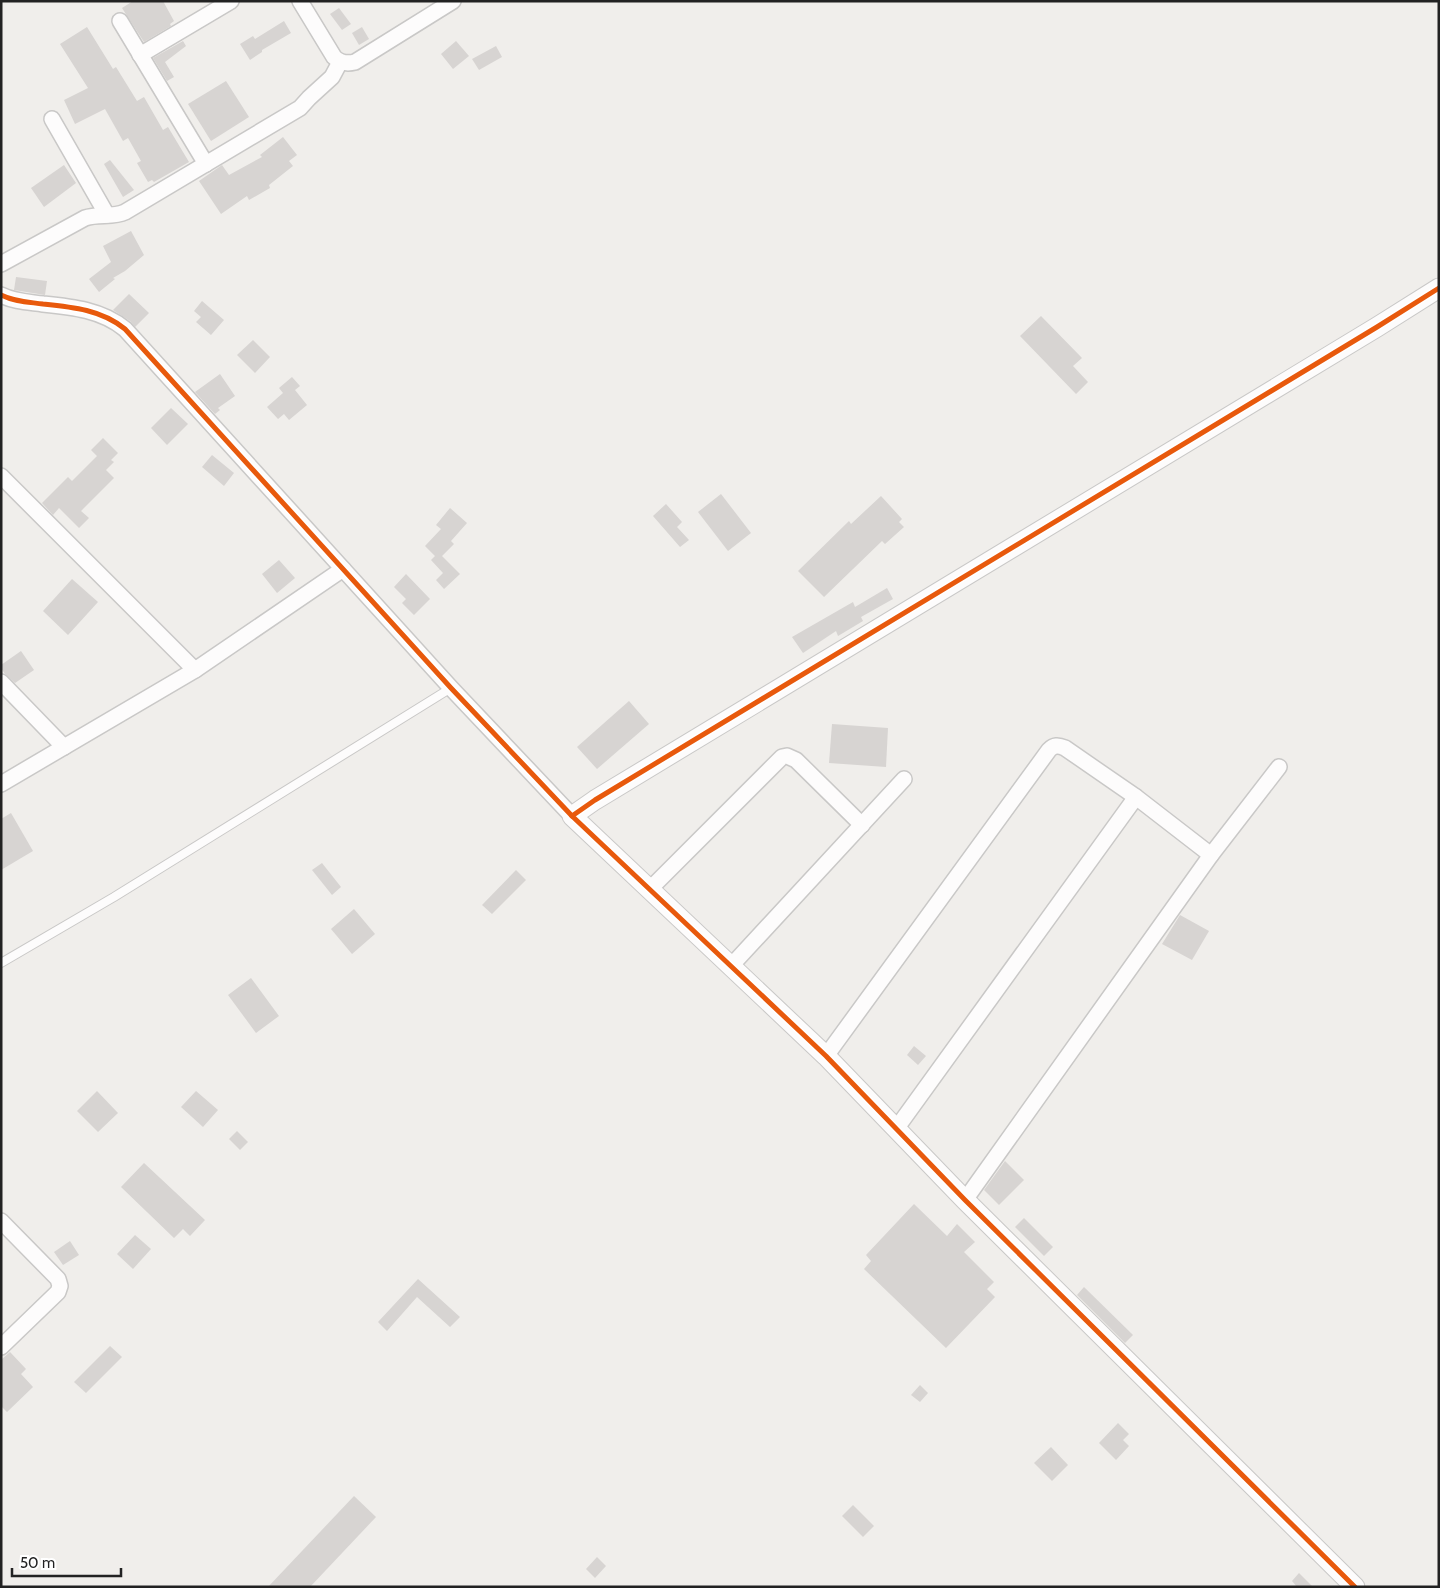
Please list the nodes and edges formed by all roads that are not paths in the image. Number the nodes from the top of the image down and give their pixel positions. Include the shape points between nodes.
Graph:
1 (232, 1) edge
2 (300, 1) edge
3 (453, 1) edge
4 (120, 21) dead end
5 (140, 55) junction
6 (340, 62) junction
7 (52, 119) dead end
8 (206, 164) junction
9 (107, 215) junction
10 (1, 264) edge
11 (1439, 288) edge
12 (1, 295) edge
13 (1, 476) edge
14 (343, 569) junction
15 (195, 670) junction
16 (1, 682) edge
17 (451, 688) junction
18 (64, 747) junction
19 (1279, 768) dead end
20 (904, 779) dead end
21 (1, 784) edge
22 (1136, 797) junction
23 (572, 816) junction
24 (862, 825) junction
25 (1211, 855) junction
26 (648, 890) junction
27 (1, 963) edge
28 (731, 966) junction
29 (826, 1056) junction
30 (896, 1129) junction
31 (965, 1200) junction
32 (1, 1221) edge
33 (1, 1347) edge
34 (1355, 1587) edge

1 - 5 street
2 - 6 street
3 - 6 street via 355,62
4 - 5 street
5 - 8 street
6 - 8 street via 332,78 300,108
7 - 9 street
8 - 9 street via 125,212
9 - 10 street via 85,218
11 - 23 street
12 - 14 street via 22,302 86,310 115,320
13 - 15 street
14 - 15 street
14 - 17 street
15 - 18 street
16 - 18 street
17 - 23 street
17 - 27 lane via 122,892
18 - 21 street
19 - 25 street
20 - 24 street
22 - 25 street
22 - 29 street via 1065,748 1052,747
22 - 30 street
23 - 26 street
24 - 26 street via 796,760 782,756
24 - 28 street
25 - 31 street
26 - 28 street
28 - 29 street
29 - 30 street
30 - 31 street
31 - 34 street
32 - 33 street via 58,1279 60,1286 58,1292

